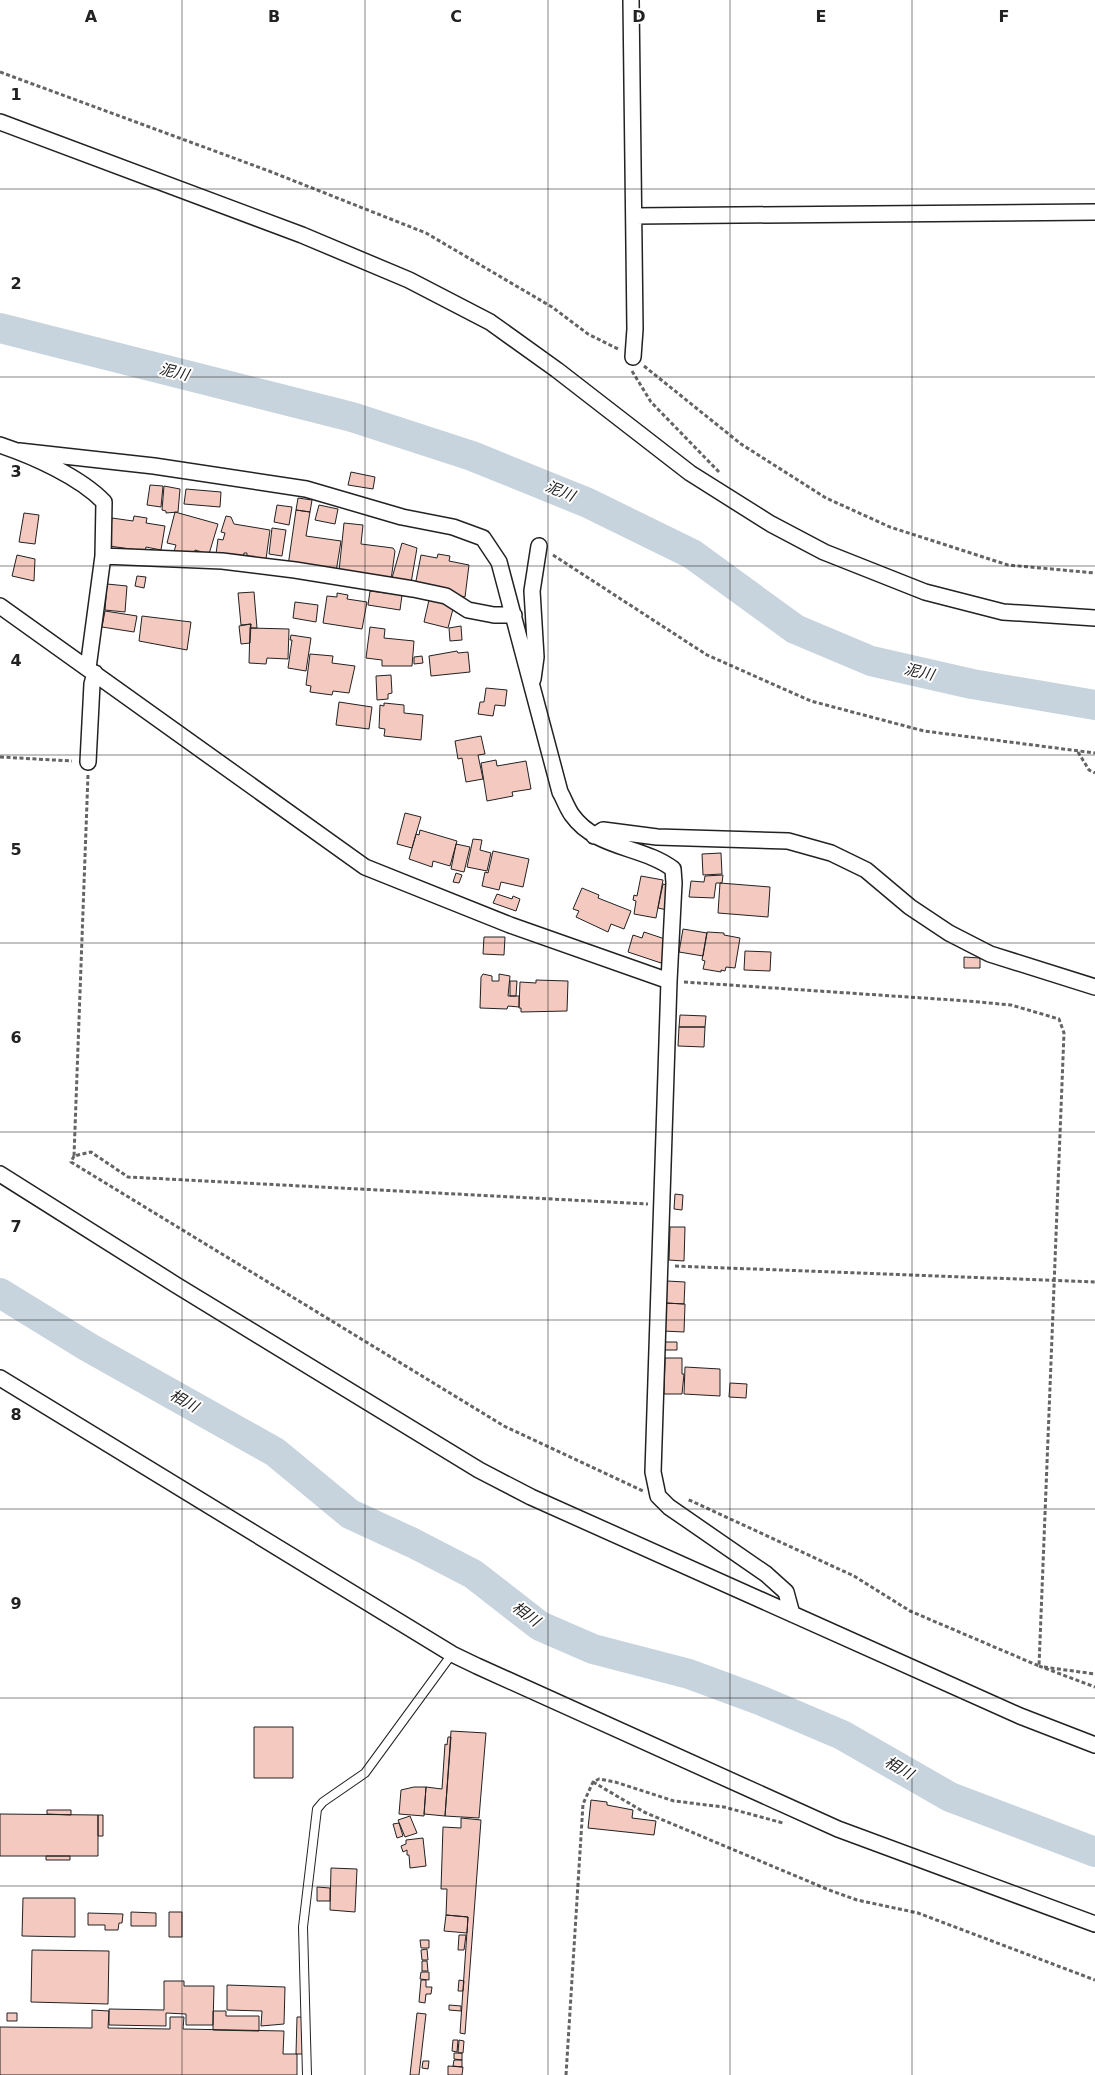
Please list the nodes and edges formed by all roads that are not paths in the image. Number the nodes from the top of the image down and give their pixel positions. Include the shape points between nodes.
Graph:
1 (631, 0) edge
2 (0, 122) edge
3 (1095, 212) edge
4 (634, 216) junction
5 (633, 357) road end
6 (0, 445) edge
7 (19, 451) junction
8 (539, 546) road end
9 (103, 556) junction
10 (0, 606) edge
11 (514, 615) junction
12 (1095, 618) edge
13 (91, 671) junction
14 (532, 688) junction
15 (88, 762) road end
16 (594, 836) junction
17 (669, 981) junction
18 (1095, 987) edge
19 (0, 1174) edge
20 (0, 1378) edge
21 (792, 1614) junction
22 (452, 1654) junction
23 (1095, 1744) edge
24 (1095, 1924) edge
25 (307, 2075) edge

1 - 4 street
2 - 12 street via 302,235 409,280 490,322 690,473 771,524 824,552 925,592 1003,612
3 - 4 street
4 - 5 street via 636,329
6 - 7 street
7 - 9 street via 91,489 104,502
7 - 11 street via 306,488 402,517 453,527 483,538 500,562
8 - 14 street via 532,591 536,657
9 - 11 street via 222,561 295,570 422,591 446,596 468,610
9 - 13 street
10 - 13 street
11 - 14 street
13 - 15 street
13 - 17 street via 365,866 510,925
14 - 16 street via 560,792 573,816
16 - 17 street via 661,860 672,869
16 - 18 street via 603,830 657,837 788,840 831,853 866,870 910,907 949,933 990,954
17 - 21 street via 654,1472 658,1496 766,1574 786,1592
19 - 21 street via 479,1470 531,1497
20 - 22 street
21 - 23 street via 1020,1716
22 - 24 street via 838,1829
22 - 25 lane via 365,1773 322,1802 317,1809 303,1927

